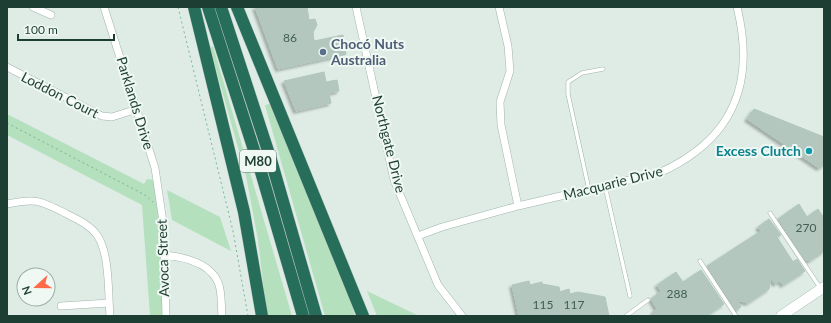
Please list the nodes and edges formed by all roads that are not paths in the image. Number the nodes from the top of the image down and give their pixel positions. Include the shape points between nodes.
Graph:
1 (33, 7) edge
2 (104, 7) edge
3 (194, 7) edge
4 (208, 7) edge
5 (221, 7) edge
6 (237, 7) edge
7 (356, 7) edge
8 (499, 7) edge
9 (737, 7) edge
10 (51, 15) dead end
11 (7, 67) edge
12 (603, 69) dead end
13 (137, 109) junction
14 (605, 186) junction
15 (589, 190) junction
16 (160, 200) joint
17 (7, 204) edge
18 (518, 206) junction
19 (770, 213) dead end
20 (418, 236) junction
21 (164, 255) junction
22 (700, 262) dead end
23 (822, 288) edge
24 (630, 296) dead end
25 (648, 300) dead end
26 (109, 303) junction
27 (61, 306) dead end
28 (110, 316) edge
29 (166, 316) edge
30 (222, 316) edge
31 (262, 316) edge
32 (303, 316) edge
33 (316, 316) edge
34 (363, 316) edge
35 (462, 316) edge
36 (626, 316) edge
37 (736, 316) edge
38 (781, 316) edge

1 - 10 street
2 - 13 street, Parklands Drive
3 - 31 highway via 244,212
4 - 32 highway, M80 via 261,172
5 - 33 highway, M80
6 - 34 highway
7 - 20 street, Northgate Drive via 394,180
8 - 18 street via 508,46 510,71 500,102 501,124
9 - 14 street, Macquarie Drive via 745,58 742,78 733,107 717,133 702,148 677,165 659,173
11 - 13 street, Loddon Court via 102,116 112,117
12 - 15 lane via 582,73 568,82 568,94
13 - 16 street, Parklands Drive via 154,168
14 - 15 street, Macquarie Drive
14 - 24 lane
15 - 18 street, Macquarie Drive
16 - 21 street, Avoca Street
17 - 26 street via 30,199 47,204 85,223 98,236 105,255
18 - 20 street, Macquarie Drive
19 - 23 lane
20 - 35 street, Northgate Drive via 438,285
21 - 29 street, Avoca Street
21 - 30 street via 188,259 210,271 219,286
22 - 37 lane
23 - 38 main road
25 - 36 lane
26 - 27 street
26 - 28 street

